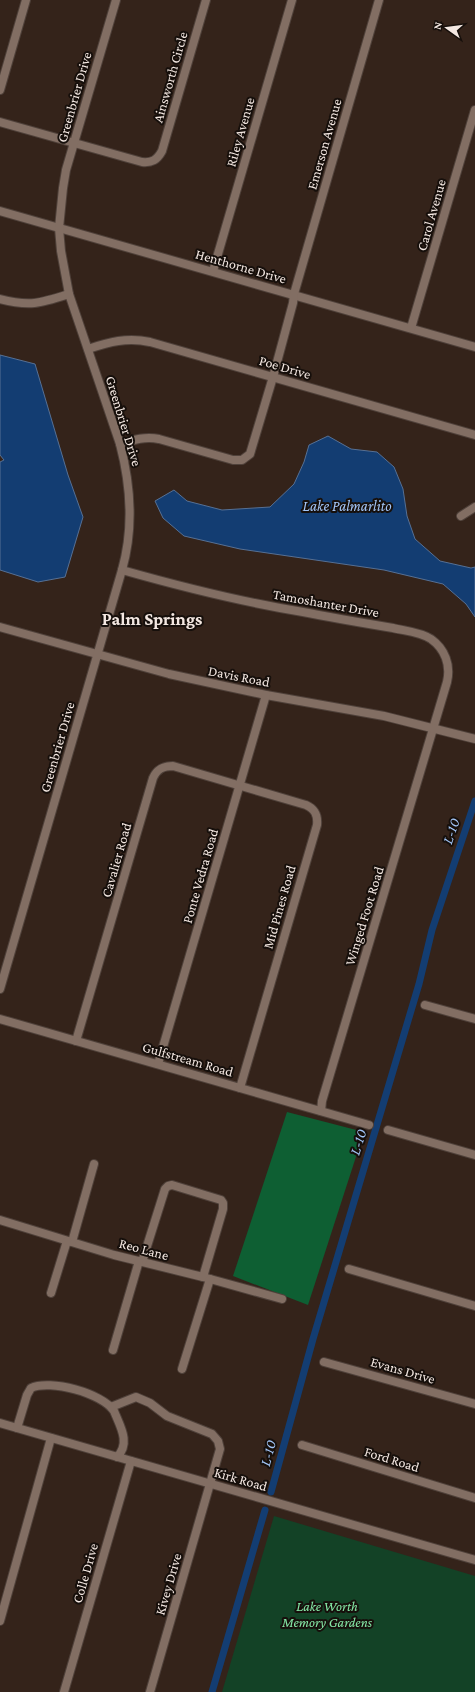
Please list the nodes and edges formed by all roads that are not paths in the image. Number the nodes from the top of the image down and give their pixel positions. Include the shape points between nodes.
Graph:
1 (26, 0) edge
2 (116, 0) edge
3 (206, 0) edge
4 (292, 0) edge
5 (379, 0) edge
6 (0, 90) edge
7 (475, 110) edge
8 (0, 122) edge
9 (74, 143) junction
10 (0, 210) edge
11 (60, 228) junction
12 (213, 272) junction
13 (69, 294) junction
14 (294, 294) junction
15 (0, 299) edge
16 (411, 328) junction
17 (475, 346) edge
18 (88, 349) junction
19 (274, 377) junction
20 (475, 435) edge
21 (120, 444) junction
22 (475, 507) edge
23 (461, 516) dead end
24 (122, 570) junction
25 (0, 626) edge
26 (98, 655) junction
27 (266, 695) junction
28 (433, 728) junction
29 (475, 739) edge
30 (240, 786) junction
31 (0, 989) edge
32 (425, 1005) dead end
33 (0, 1019) edge
34 (475, 1019) edge
35 (76, 1041) junction
36 (158, 1064) junction
37 (240, 1088) junction
38 (321, 1111) junction
39 (369, 1125) dead end
40 (388, 1130) dead end
41 (475, 1155) edge
42 (94, 1164) dead end
43 (0, 1220) edge
44 (69, 1242) junction
45 (141, 1262) junction
46 (349, 1269) dead end
47 (206, 1278) junction
48 (51, 1293) dead end
49 (282, 1299) dead end
50 (475, 1306) edge
51 (112, 1350) dead end
52 (324, 1362) dead end
53 (182, 1369) dead end
54 (475, 1404) edge
55 (111, 1407) junction
56 (0, 1423) edge
57 (17, 1428) junction
58 (51, 1438) junction
59 (302, 1445) dead end
60 (117, 1457) junction
61 (131, 1461) junction
62 (210, 1484) junction
63 (475, 1498) edge
64 (475, 1560) edge
65 (0, 1621) edge
66 (64, 1692) edge
67 (150, 1692) edge

1 - 6 street
2 - 9 street, Greenbrier Drive
3 - 9 street, Ainsworth Circle via 162,151 156,159 152,162 142,162
4 - 12 street, Riley Avenue
5 - 14 street, Emerson Avenue
7 - 16 street, Carol Avenue
8 - 9 street
9 - 11 street, Greenbrier Drive via 63,188
10 - 11 street, Henthorne Drive
11 - 12 street, Henthorne Drive
11 - 13 street, Greenbrier Drive
12 - 14 street, Henthorne Drive
13 - 15 street via 34,304
13 - 18 street, Greenbrier Drive
14 - 16 street, Henthorne Drive
14 - 19 street, Emerson Avenue
16 - 17 street, Henthorne Drive
18 - 19 street, Poe Drive via 118,340 139,340
18 - 21 street, Greenbrier Drive
19 - 20 street, Poe Drive
19 - 21 street, Emerson Avenue via 252,450 242,460 232,460 154,438 139,438
21 - 24 street, Greenbrier Drive via 128,481 130,514 127,551
22 - 23 street
24 - 26 street, Greenbrier Drive
24 - 28 street, Tamoshanter Drive via 209,594 428,637 442,649 448,668 447,682
25 - 26 street, Davis Road
26 - 27 street, Davis Road via 169,674
26 - 31 street, Greenbrier Drive
27 - 28 street, Davis Road via 339,707
27 - 30 street, Ponte Vedra Road
28 - 29 street, Davis Road
28 - 38 street, Winged Foot Road via 324,1093
30 - 35 street, Cavalier Road via 173,766 163,767 156,773
30 - 36 street, Ponte Vedra Road
30 - 37 street, Mid Pines Road via 306,805 314,811 317,820
32 - 34 street
33 - 35 street, Gulfstream Road
35 - 36 street, Gulfstream Road
36 - 37 street, Gulfstream Road
37 - 38 street, Gulfstream Road
38 - 39 street, Gulfstream Road
40 - 41 street
42 - 44 street
43 - 44 street, Reo Lane
44 - 45 street, Reo Lane
44 - 48 street
45 - 47 street, Reo Lane
45 - 47 street via 165,1189 172,1185 223,1202
45 - 51 street
46 - 50 street
47 - 49 street, Reo Lane
47 - 53 street
52 - 54 street, Evans Drive
55 - 57 street via 98,1397 42,1384 29,1390
55 - 60 street via 124,1440 123,1449
55 - 62 street, Kivey Drive via 136,1397 150,1403 167,1416 212,1434 218,1441 220,1450
56 - 57 street, Kirk Road
57 - 58 street, Kirk Road
58 - 60 street, Kirk Road
58 - 65 street
59 - 63 street, Ford Road
60 - 61 street, Kirk Road
61 - 62 street, Kirk Road
61 - 66 street, Colle Drive
62 - 64 street, Kirk Road
62 - 67 street, Kivey Drive

